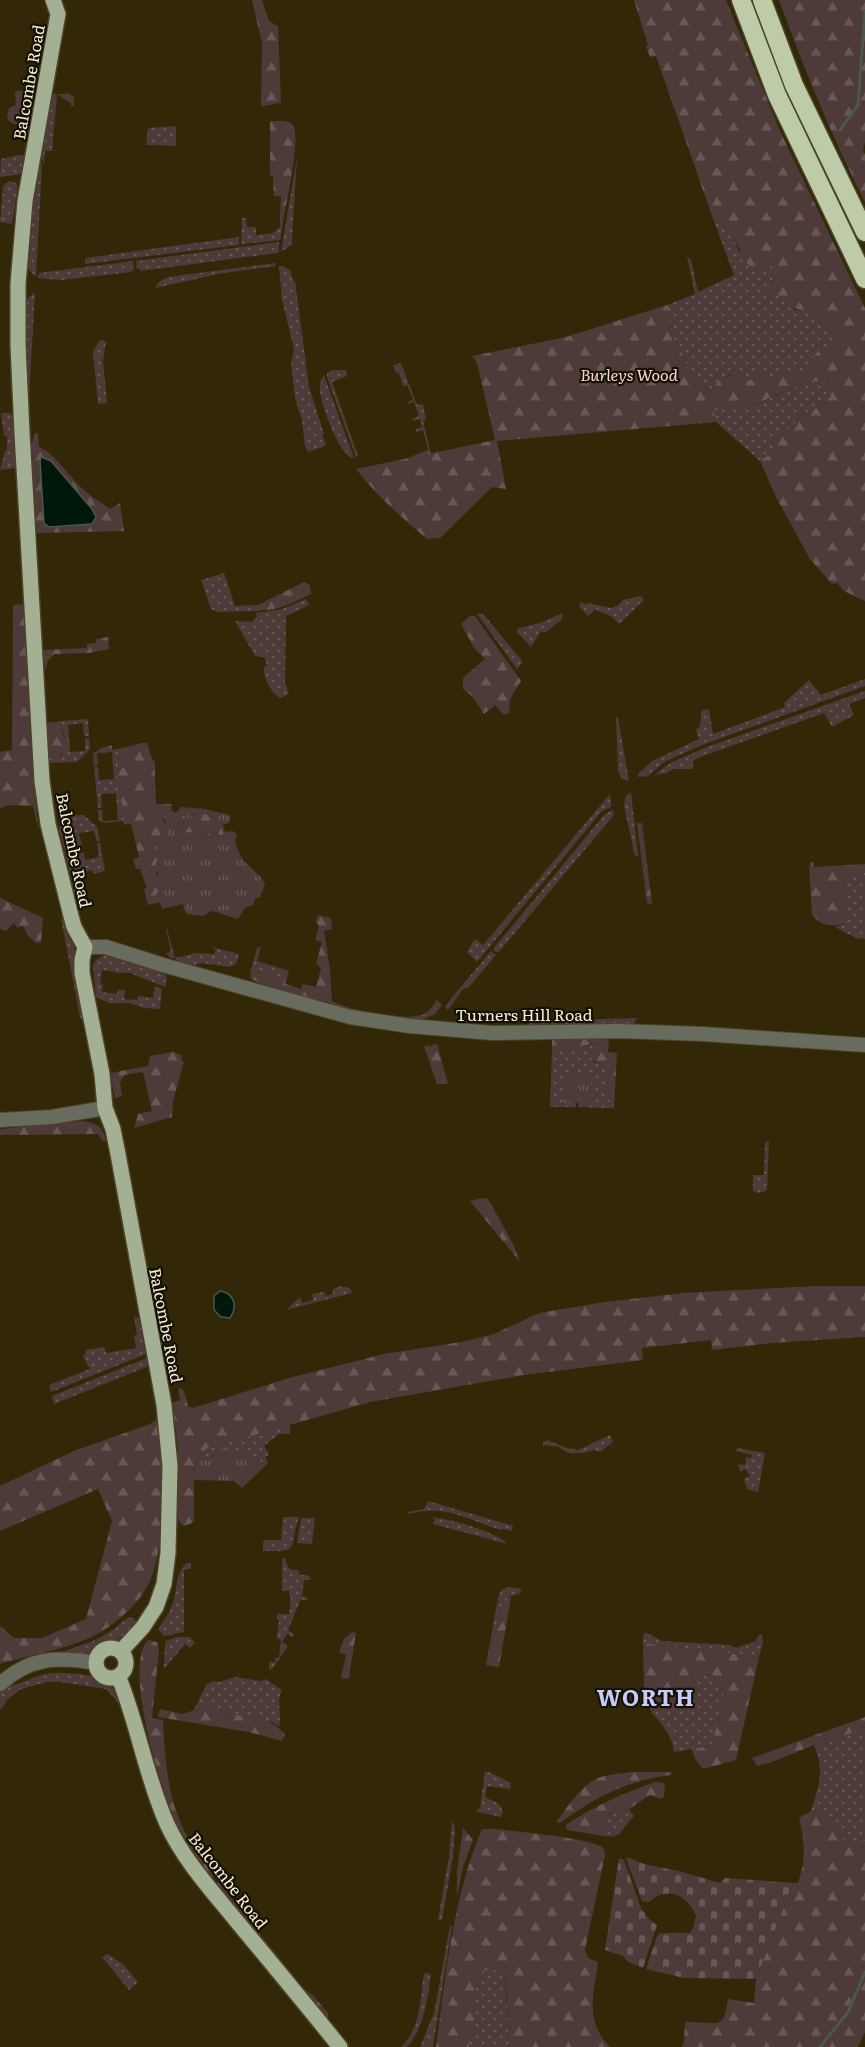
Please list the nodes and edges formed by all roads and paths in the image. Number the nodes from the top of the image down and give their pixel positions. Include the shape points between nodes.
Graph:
1 (741, 0) edge
2 (762, 0) edge
3 (58, 7) edge
4 (865, 232) edge
5 (865, 279) edge
6 (85, 947) junction
7 (865, 1045) edge
8 (105, 1108) junction
9 (0, 1120) edge
10 (121, 1651) junction
11 (96, 1663) junction
12 (119, 1678) junction
13 (0, 1684) edge
14 (340, 2047) edge

1 - 5 highway via 777,95
2 - 4 highway via 794,85
3 - 6 main road, Balcombe Road via 25,201 18,345 44,804 74,927
6 - 7 street, Turners Hill Road via 106,947 350,1017 410,1026 492,1033 703,1034
6 - 8 main road, Balcombe Road via 82,973
8 - 9 street
8 - 10 main road, Balcombe Road via 118,1154 170,1449 170,1526 164,1584 156,1607
10 - 11 main road, Balcombe Road via 101,1651
10 - 12 main road, Balcombe Road via 127,1663
11 - 12 main road via 106,1677
11 - 13 street via 68,1659 32,1663
12 - 14 main road, Balcombe Road via 150,1776 176,1840 207,1885

